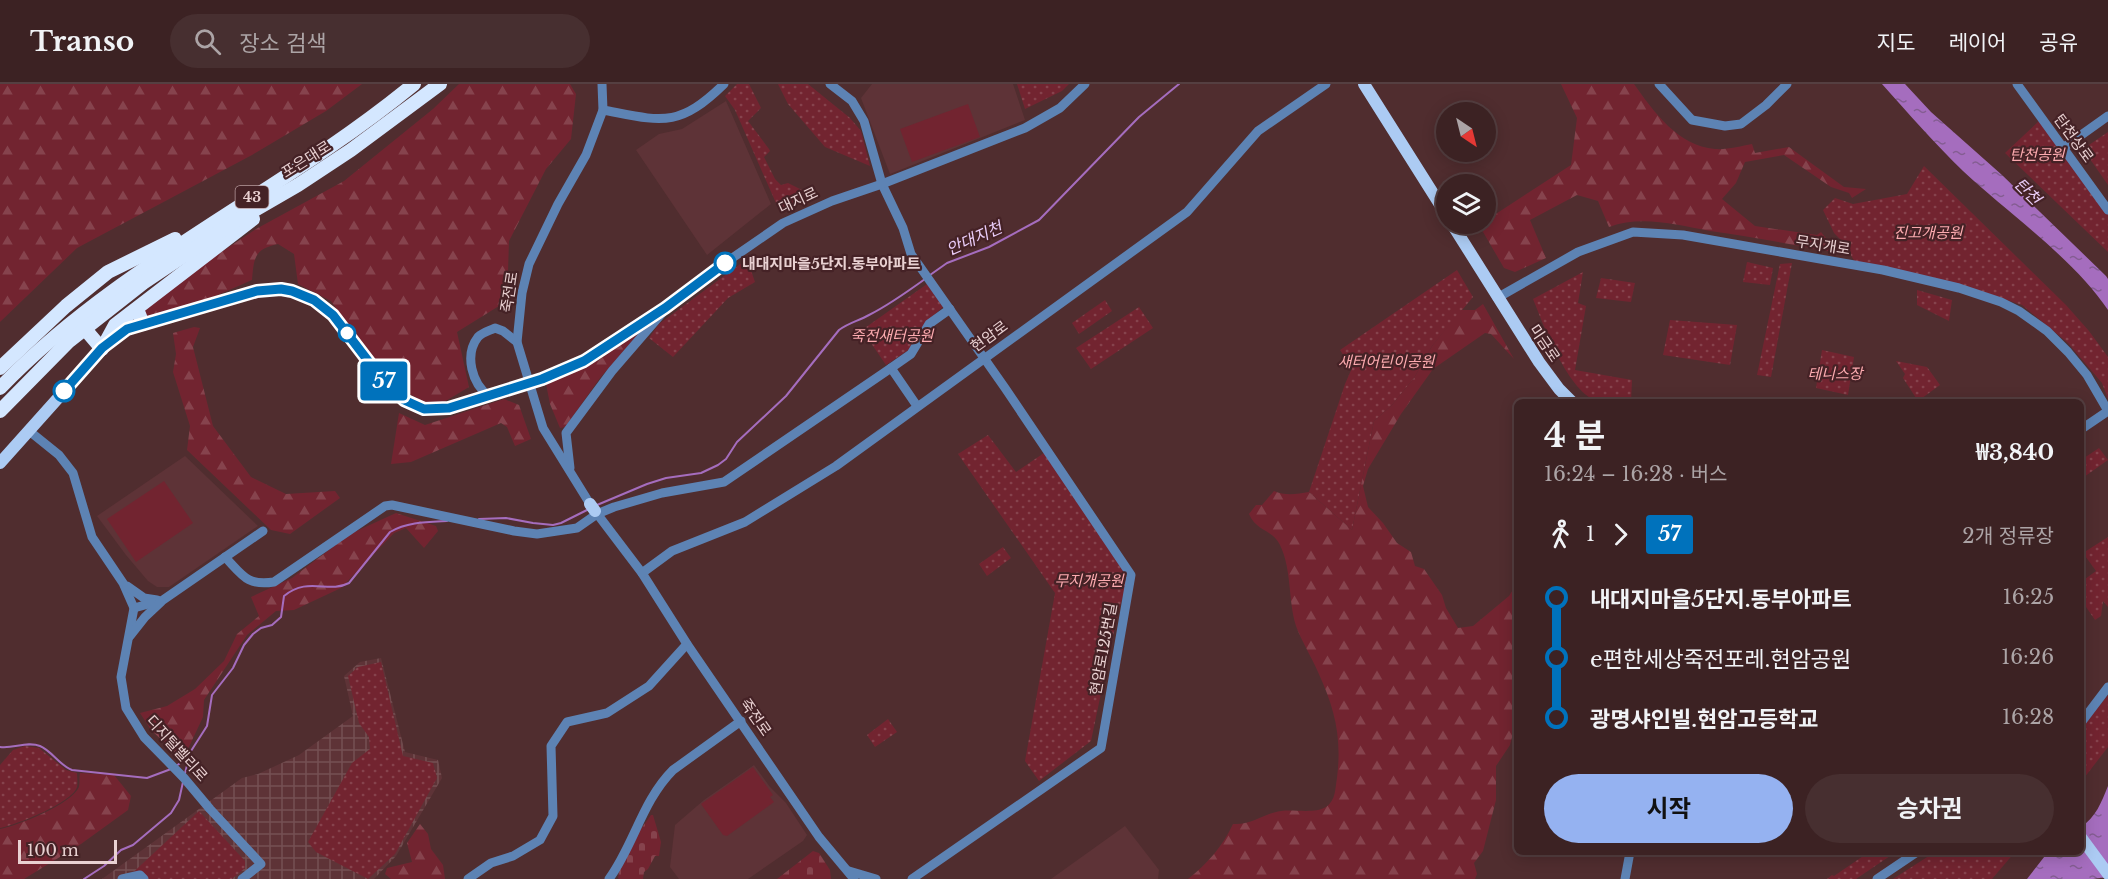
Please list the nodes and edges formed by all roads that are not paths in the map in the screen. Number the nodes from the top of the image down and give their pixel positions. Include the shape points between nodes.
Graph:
1 (414, 84) edge
2 (440, 84) edge
3 (602, 84) edge
4 (724, 84) edge
5 (830, 84) edge
6 (1085, 84) edge
7 (1326, 84) edge
8 (1364, 84) edge
9 (1659, 84) edge
10 (1787, 84) edge
11 (2017, 84) edge
12 (603, 110) junction
13 (2108, 116) edge
14 (2062, 148) junction
15 (274, 183) junction
16 (882, 184) junction
17 (297, 185) junction
18 (1436, 198) edge
19 (2108, 210) edge
20 (1458, 234) edge
21 (1497, 298) junction
22 (66, 306) junction
23 (665, 308) junction
24 (137, 309) junction
25 (950, 309) junction
26 (93, 314) junction
27 (143, 324) junction
28 (63, 339) junction
29 (517, 342) junction
30 (102, 348) junction
31 (984, 358) junction
32 (0, 368) edge
33 (891, 368) junction
34 (0, 388) edge
35 (489, 396) junction
36 (1569, 399) edge
37 (917, 406) junction
38 (0, 411) edge
39 (2108, 411) edge
40 (2084, 427) edge
41 (28, 430) junction
42 (0, 463) edge
43 (571, 473) junction
44 (594, 510) junction
45 (263, 531) dead end
46 (225, 557) junction
47 (642, 573) junction
48 (123, 583) junction
49 (163, 600) junction
50 (134, 608) junction
51 (127, 640) junction
52 (687, 644) junction
53 (2108, 687) edge
54 (2084, 719) edge
55 (741, 721) junction
56 (2084, 841) edge
57 (1629, 855) edge
58 (1913, 855) edge
59 (2108, 874) edge
60 (851, 875) edge
61 (122, 879) edge
62 (144, 879) edge
63 (242, 879) edge
64 (468, 879) edge
65 (609, 879) edge
66 (876, 879) edge
67 (912, 879) edge
68 (1624, 879) edge
69 (1877, 879) edge

1 - 15 highway, 포은대로 / 43 via 341,140
2 - 17 highway, 포은대로 / 43
3 - 12 street, 죽전로
4 - 12 street via 698,107 678,117 655,120
5 - 16 street, 현암로125번길 via 852,101 864,121
6 - 16 street, 대지로 via 1060,108 1025,128
7 - 31 street, 현암로 via 1258,131 1187,212
8 - 18 main road
9 - 10 street via 1692,120 1725,126 1741,124
11 - 14 street, 탄천상로
12 - 29 street, 죽전로 via 586,155 529,264
13 - 14 street
14 - 19 street, 탄천상로
15 - 22 highway via 108,272
15 - 26 highway, 포은대로 / 43 via 173,248
16 - 23 street, 대지로 via 783,223
16 - 25 street, 현암로125번길 via 911,254
17 - 24 highway
17 - 26 highway, 포은대로 / 43
20 - 21 main road, 미금로
21 - 36 main road, 미금로
21 - 39 street, 무지개로 via 1578,252 1633,232 1683,235 1883,270 1959,288 2019,311 2068,352
22 - 30 highway
22 - 32 highway
23 - 35 street, 대지로 via 584,361
23 - 43 street via 566,432
24 - 27 highway
24 - 30 highway via 115,325
25 - 31 street, 현암로125번길
25 - 33 street via 929,324 911,354
26 - 28 highway, 43
27 - 30 street via 127,329
27 - 35 street via 257,291 292,291 314,300 333,315 382,379 404,400 436,410
28 - 34 highway, 43 via 24,363
28 - 38 highway, 43
29 - 35 street via 495,328 477,339 471,358 474,378
29 - 43 street, 죽전로 via 543,428
30 - 41 main road
31 - 37 street, 현암로
31 - 67 street, 현암로125번길 via 1131,575 1101,748
33 - 37 street
33 - 44 street via 724,482
37 - 47 street, 현암로 via 836,466 746,522 672,551
39 - 40 street
41 - 42 main road
41 - 48 street via 73,473 92,537
43 - 44 street, 죽전로
44 - 46 street via 577,528 537,534 398,505 385,506 274,582 260,584 250,581
44 - 47 street, 죽전로
45 - 46 street
46 - 49 street
47 - 52 street, 죽전로
48 - 49 street via 144,598
48 - 50 street
49 - 50 street
49 - 51 street
50 - 51 street, 디지털벨리로
51 - 63 street, 디지털벨리로 via 121,677 126,708 144,737 261,864
52 - 55 street, 죽전로
52 - 64 street via 649,686 607,713 567,722 551,746 553,816 540,840 489,864
53 - 54 street
55 - 60 street, 죽전로 via 819,837
55 - 65 street via 664,778
56 - 59 main road
57 - 68 street
58 - 69 street
60 - 66 street
61 - 62 street via 140,875

